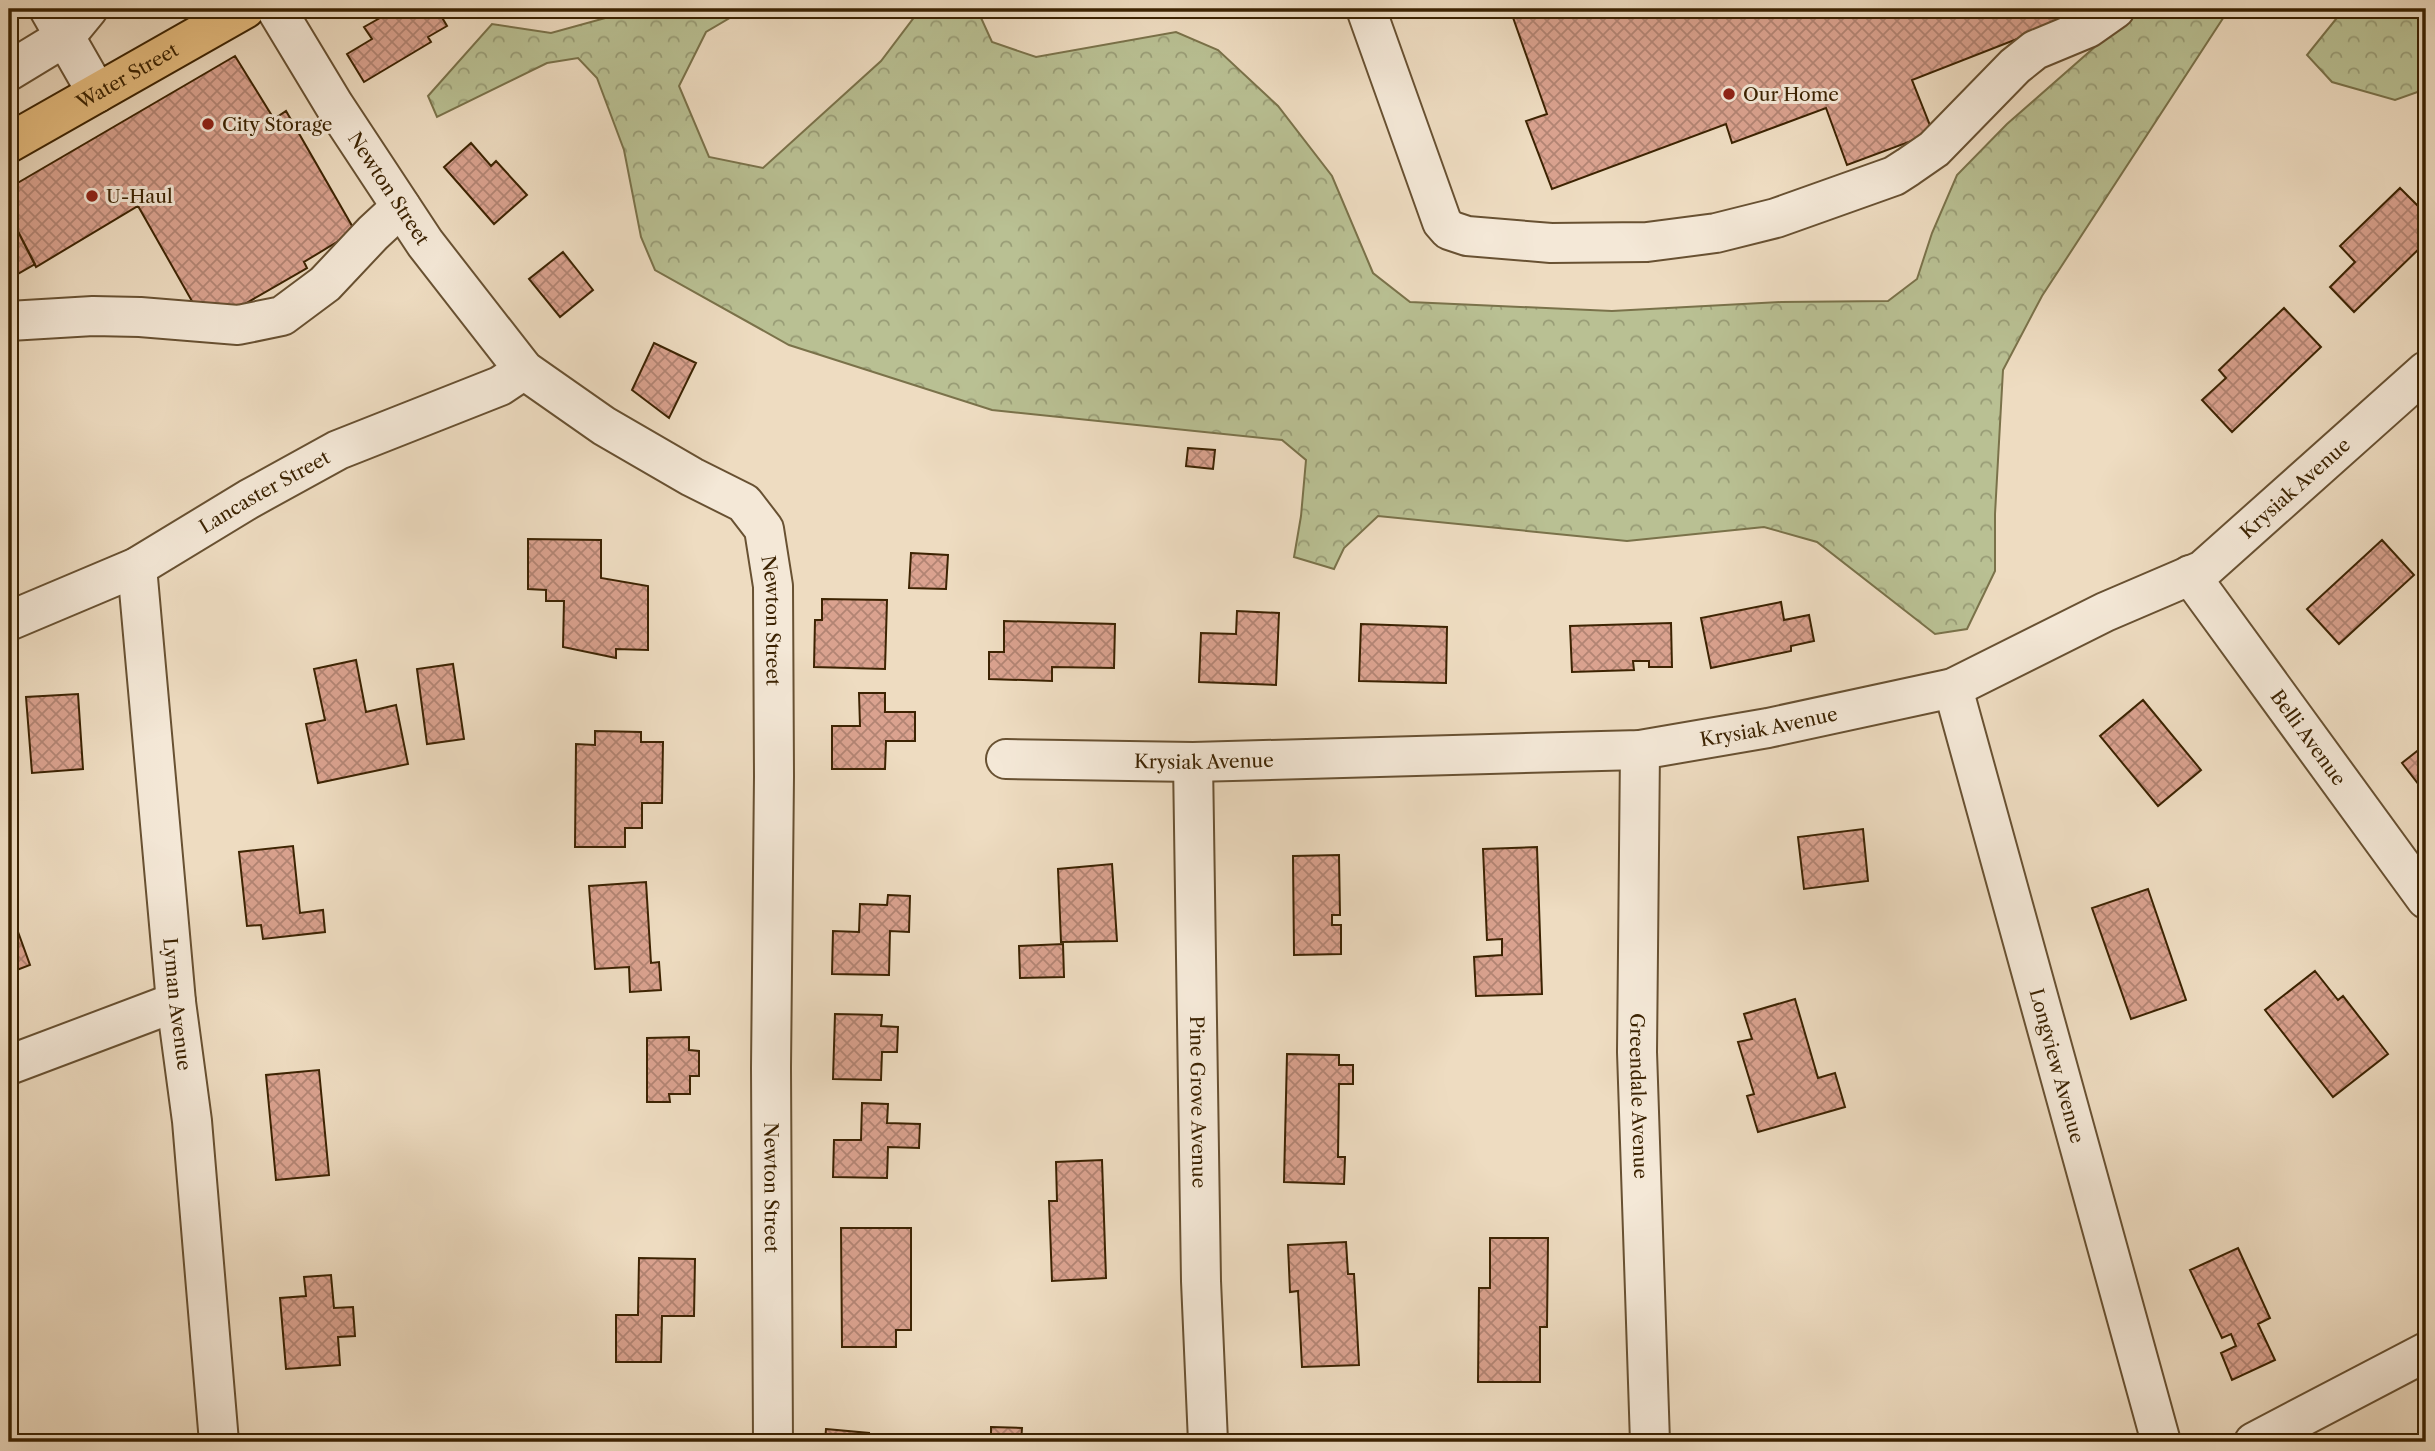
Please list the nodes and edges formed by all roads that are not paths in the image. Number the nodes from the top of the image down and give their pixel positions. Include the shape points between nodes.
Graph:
1 (245, 9) edge
2 (276, 9) edge
3 (1366, 9) edge
4 (2115, 9) edge
5 (67, 16) edge
6 (207, 18) edge
7 (9, 42) edge
8 (9, 71) edge
9 (97, 93) junction
10 (9, 143) edge
11 (401, 207) junction
12 (9, 321) edge
13 (524, 370) junction
14 (2426, 370) edge
15 (137, 567) junction
16 (2190, 575) junction
17 (9, 621) edge
18 (1953, 688) junction
19 (1640, 750) junction
20 (1006, 759) dead end
21 (1193, 762) junction
22 (2426, 899) edge
23 (176, 1002) junction
24 (9, 1065) edge
25 (2426, 1352) edge
26 (219, 1442) edge
27 (773, 1442) edge
28 (1208, 1442) edge
29 (1650, 1442) edge
30 (2161, 1442) edge
31 (2254, 1442) edge

1 - 6 highway, Water Street
2 - 11 street, Newton Street
3 - 4 street via 1442,222 1467,236 1551,243 1647,242 1716,233 1776,218 1894,176 1934,149 2035,50 2088,28
5 - 7 street
5 - 8 street
5 - 9 street
6 - 9 highway, Water Street
9 - 10 highway, Water Street
11 - 12 street via 326,284 282,316 238,325 105,316
11 - 13 street, Newton Street
13 - 15 street, Lancaster Street via 500,386 338,450
13 - 27 street, Newton Street via 604,426 744,503 764,529 773,600
14 - 16 street, Krysiak Avenue via 2203,570
15 - 17 street, Lancaster Street
15 - 23 street, Lyman Avenue
16 - 18 street, Krysiak Avenue via 2105,611
16 - 22 street, Belli Avenue
18 - 19 street, Krysiak Avenue
18 - 30 street, Longview Avenue
19 - 21 street, Krysiak Avenue
19 - 29 street, Greendale Avenue via 1637,1052
20 - 21 street, Krysiak Avenue
21 - 28 street, Pine Grove Avenue
23 - 24 street
23 - 26 street, Lyman Avenue via 192,1121
25 - 31 street

